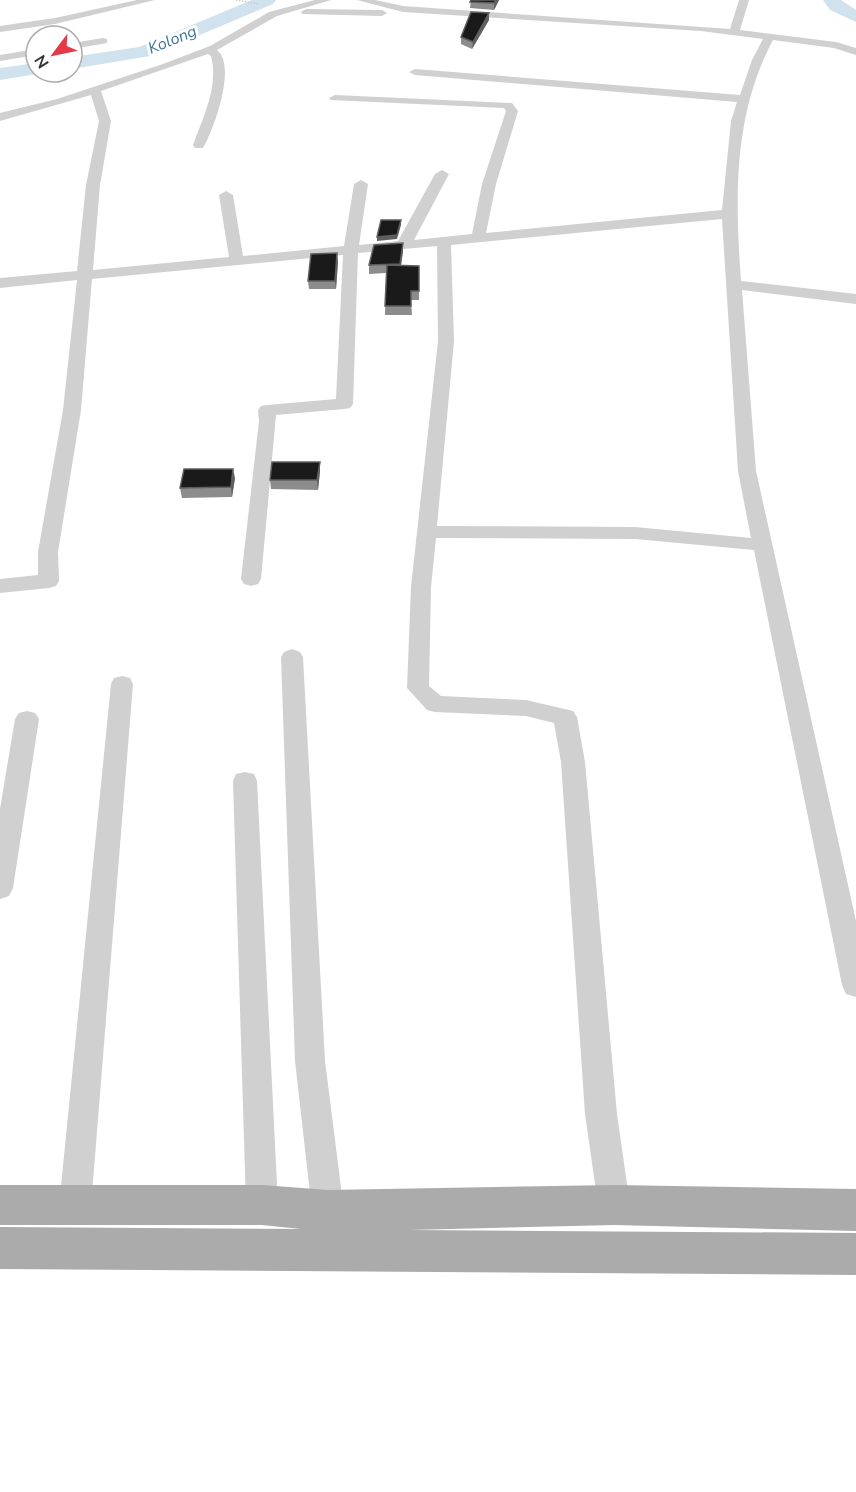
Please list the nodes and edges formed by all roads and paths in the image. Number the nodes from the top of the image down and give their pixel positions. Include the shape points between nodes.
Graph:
1 (150, 0) edge
2 (236, 0) edge
3 (326, 0) edge
4 (362, 0) edge
5 (744, 0) edge
6 (259, 4) dead end
7 (289, 10) junction
8 (0, 14) edge
9 (469, 15) junction
10 (15, 27) junction
11 (0, 30) edge
12 (734, 32) junction
13 (770, 36) junction
14 (103, 41) dead end
15 (84, 44) edge
16 (208, 50) junction
17 (856, 51) edge
18 (24, 54) edge
19 (0, 58) edge
20 (415, 72) dead end
21 (95, 90) junction
22 (335, 98) dead end
23 (745, 99) junction
24 (0, 117) edge
25 (199, 145) dead end
26 (442, 174) dead end
27 (361, 184) dead end
28 (226, 195) dead end
29 (729, 213) junction
30 (478, 237) junction
31 (444, 240) junction
32 (404, 244) junction
33 (351, 249) junction
34 (237, 261) junction
35 (83, 276) junction
36 (0, 283) edge
37 (734, 285) junction
38 (856, 299) edge
39 (426, 532) junction
40 (762, 545) junction
41 (251, 579) dead end
42 (0, 586) edge
43 (292, 657) dead end
44 (122, 684) dead end
45 (27, 719) dead end
46 (245, 781) dead end
47 (0, 888) edge
48 (856, 985) edge
49 (0, 1205) edge
50 (262, 1205) junction
51 (614, 1205) junction
52 (75, 1206) junction
53 (856, 1210) edge
54 (328, 1211) junction
55 (0, 1248) edge
56 (856, 1254) edge

1 - 10 street
2 - 6 path
3 - 7 street
4 - 9 street via 403,9
5 - 12 street
7 - 9 street
7 - 16 street via 273,14
8 - 10 street
9 - 12 street via 587,15
10 - 11 street
12 - 13 street
13 - 17 street
13 - 23 street
14 - 15 street
16 - 21 street
16 - 25 street via 216,54 220,66
18 - 19 street
20 - 23 street
21 - 24 street
21 - 35 street via 105,121
22 - 30 street via 508,105 512,111 489,184
23 - 29 street via 737,121
26 - 32 street
27 - 33 street
28 - 34 street
29 - 30 street
29 - 37 street
30 - 31 street
31 - 32 street
31 - 39 street via 446,341
32 - 33 street
33 - 34 street
33 - 41 street via 344,404 267,411
34 - 35 street
35 - 36 street
35 - 42 street via 72,410 48,552 49,581
37 - 38 street
37 - 40 street via 747,471
39 - 40 street via 635,533
39 - 51 street via 418,688 435,704 526,708 565,717 573,762 601,1114
40 - 48 street
43 - 54 street via 310,1061
44 - 52 street
45 - 47 street
46 - 50 street
49 - 52 main road
50 - 52 main road
50 - 54 main road
51 - 53 main road
51 - 54 main road
55 - 56 main road

